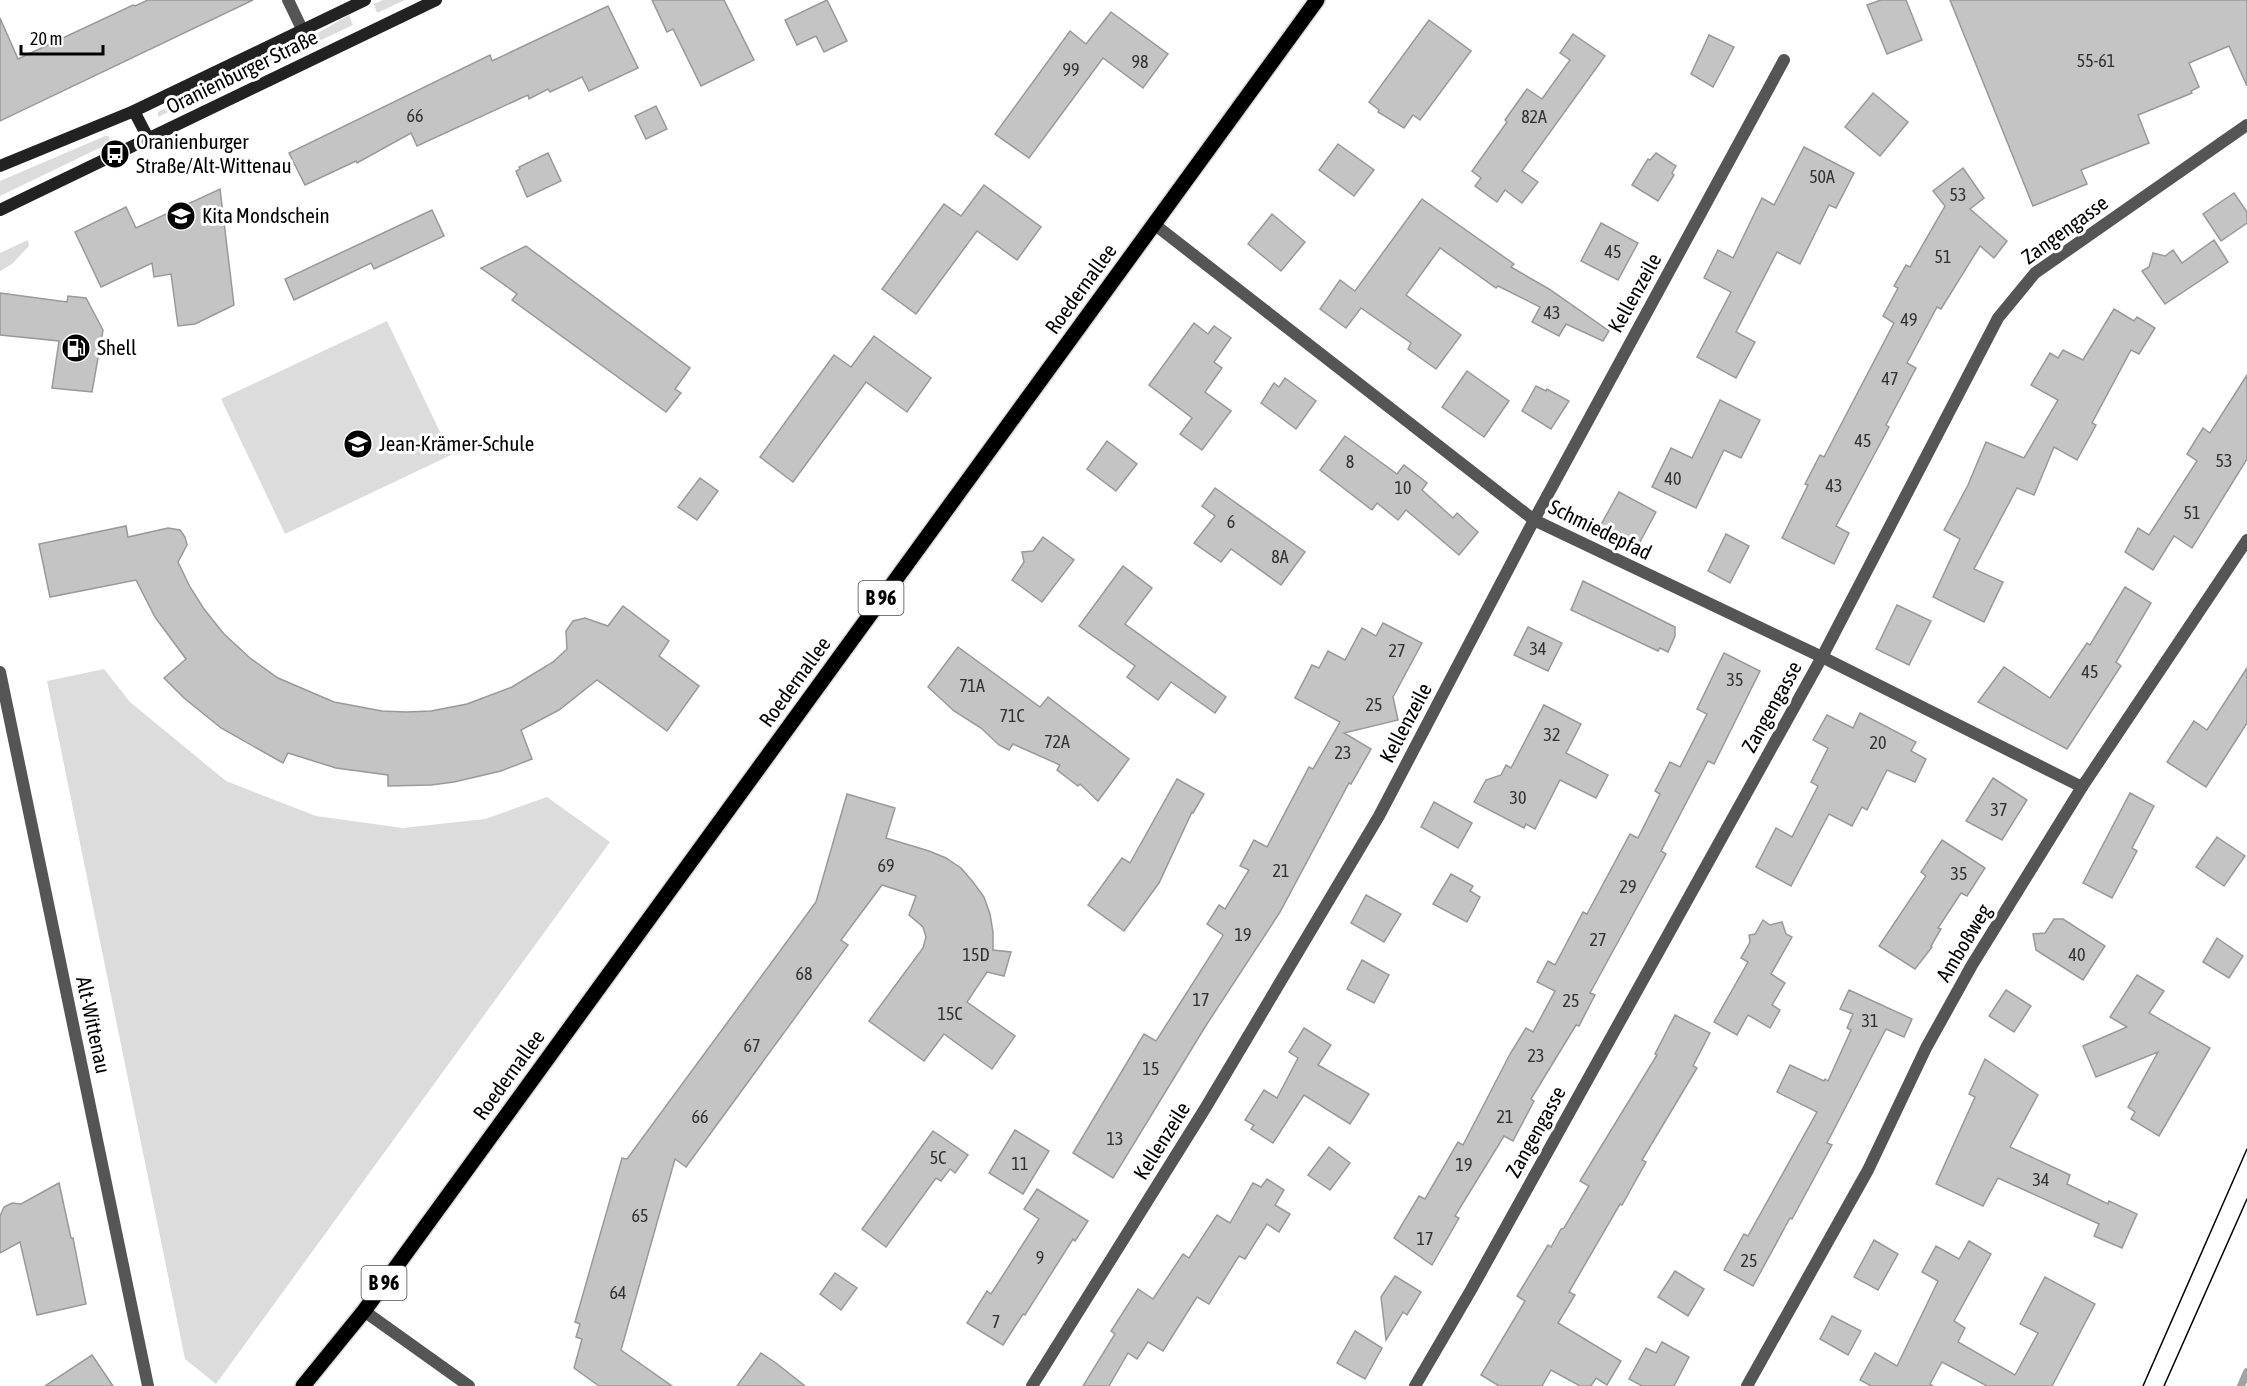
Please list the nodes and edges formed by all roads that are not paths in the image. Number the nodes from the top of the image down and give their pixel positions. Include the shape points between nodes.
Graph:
1 (288, 0) edge
2 (365, 0) edge
3 (436, 0) edge
4 (1317, 0) edge
5 (302, 29) junction
6 (1784, 60) dead end
7 (134, 111) junction
8 (2247, 125) edge
9 (148, 138) junction
10 (0, 166) edge
11 (0, 210) edge
12 (1154, 224) junction
13 (1534, 520) junction
14 (2247, 540) edge
15 (1822, 657) junction
16 (0, 672) edge
17 (2082, 787) junction
18 (364, 1311) junction
19 (148, 1386) edge
20 (303, 1386) edge
21 (469, 1386) edge
22 (1032, 1386) edge
23 (1415, 1386) edge
24 (1747, 1386) edge

1 - 5 street
2 - 5 main road, Oranienburger Straße
3 - 9 main road, Oranienburger Straße
4 - 12 main road, Roedernallee / B 96
5 - 7 main road, Oranienburger Straße
6 - 13 street, Kellenzeile
7 - 9 main road
7 - 10 main road, Oranienburger Straße
8 - 15 street, Zangengasse via 2036,273 1998,318
9 - 11 main road, Oranienburger Straße
12 - 13 street, Schmiedepfad
12 - 18 main road, Roedernallee / B 96
13 - 15 street, Schmiedepfad
13 - 22 street, Kellenzeile via 1379,816 1206,1107
14 - 17 street, Amboßweg
15 - 17 street, Schmiedepfad
15 - 23 street, Zangengasse
16 - 19 street, Alt-Wittenau
17 - 24 street, Amboßweg via 1972,965 1868,1170
18 - 20 main road, Roedernallee / B 96
18 - 21 street

